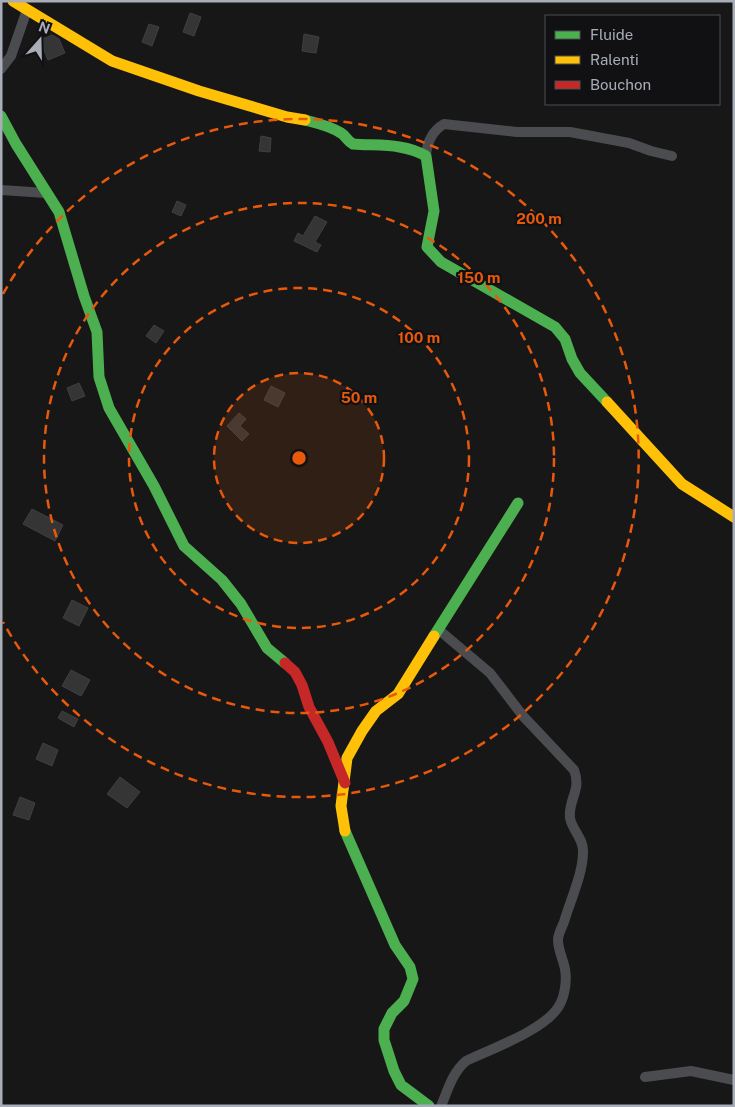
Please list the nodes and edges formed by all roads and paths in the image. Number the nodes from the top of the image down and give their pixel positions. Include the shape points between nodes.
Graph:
1 (13, 1) edge
2 (27, 10) junction
3 (1, 69) edge
4 (1, 116) edge
5 (426, 156) junction
6 (672, 156) dead end
7 (1, 190) edge
8 (46, 193) junction
9 (518, 503) dead end
10 (734, 517) edge
11 (439, 630) junction
12 (345, 783) junction
13 (645, 1077) dead end
14 (734, 1080) edge
15 (430, 1106) edge
16 (441, 1106) edge

1 - 2 street
2 - 3 street via 11,56
2 - 5 street via 112,61 199,91 319,123 335,129 353,144 409,148
4 - 8 street
5 - 6 street via 430,138 444,124 517,132 570,132 630,142
5 - 10 street via 434,210 428,241 430,252 441,262 555,327 565,339 580,373 675,477
7 - 8 street
8 - 12 street via 59,212 97,332 99,377 109,408 184,546 222,580 241,604 267,648 295,672 308,707 328,742
9 - 11 street
11 - 12 street via 398,694 376,711 362,730 347,758
11 - 16 street via 490,674 523,716 574,770 577,787 570,818 584,854 558,938 566,971 564,996 559,1007 549,1018 521,1035 458,1067
12 - 15 street via 341,806 345,831 413,979 404,1001 384,1028 384,1040 401,1085
13 - 14 street via 691,1071

